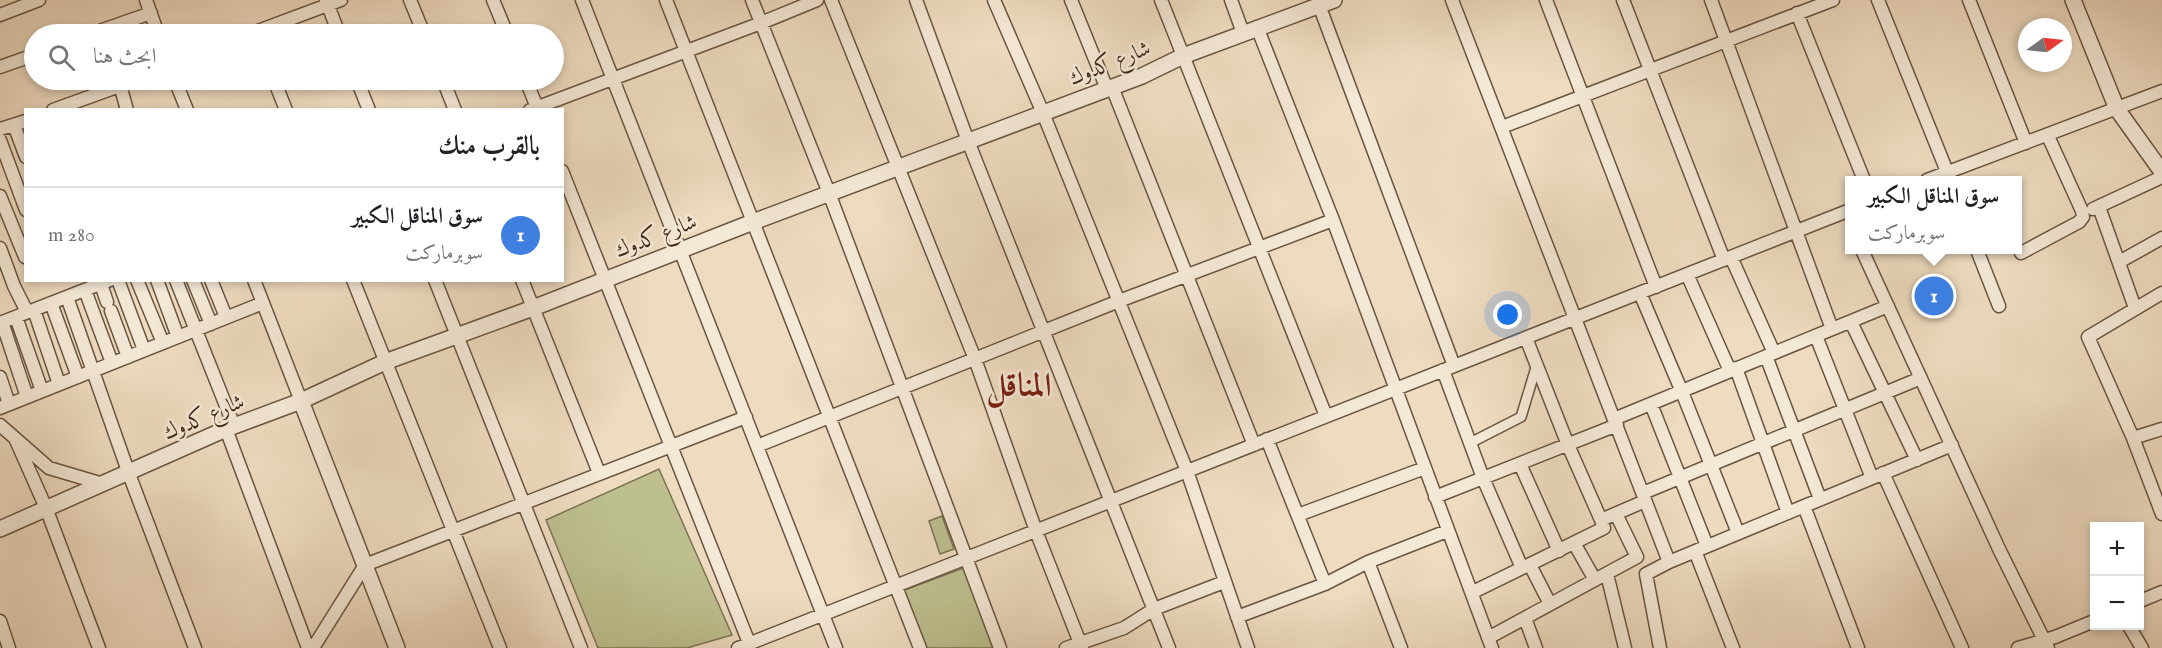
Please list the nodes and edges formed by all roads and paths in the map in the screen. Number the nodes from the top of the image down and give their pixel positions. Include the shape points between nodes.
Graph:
1 (39, 0) edge
2 (146, 0) edge
3 (341, 0) edge
4 (410, 0) edge
5 (493, 0) edge
6 (582, 0) edge
7 (666, 0) edge
8 (752, 0) edge
9 (817, 0) edge
10 (831, 0) edge
11 (916, 0) edge
12 (994, 0) edge
13 (1071, 0) edge
14 (1161, 0) edge
15 (1231, 0) edge
16 (1452, 0) edge
17 (1546, 0) edge
18 (1623, 0) edge
19 (1711, 0) edge
20 (1833, 0) edge
21 (1878, 0) edge
22 (1969, 0) edge
23 (2073, 0) edge
24 (327, 2) edge
25 (1315, 4) edge
26 (151, 13) junction
27 (1797, 13) junction
28 (0, 15) edge
29 (761, 23) junction
30 (120, 24) edge
31 (155, 24) edge
32 (277, 24) edge
33 (335, 24) edge
34 (420, 24) edge
35 (503, 24) edge
36 (1250, 30) junction
37 (1727, 42) junction
38 (686, 51) junction
39 (1183, 56) junction
40 (24, 59) edge
41 (0, 67) edge
42 (1650, 71) junction
43 (612, 79) junction
44 (1110, 88) junction
45 (106, 90) edge
46 (121, 90) edge
47 (179, 90) edge
48 (278, 90) edge
49 (361, 90) edge
50 (447, 90) edge
51 (529, 90) edge
52 (2162, 92) edge
53 (1584, 96) junction
54 (56, 108) edge
55 (126, 108) edge
56 (185, 108) edge
57 (285, 108) edge
58 (368, 108) edge
59 (454, 108) edge
60 (535, 108) edge
61 (538, 108) edge
62 (2117, 109) junction
63 (1043, 113) junction
64 (20, 123) edge
65 (1502, 127) junction
66 (0, 129) edge
67 (2048, 135) junction
68 (0, 140) edge
69 (968, 141) junction
70 (2026, 143) junction
71 (24, 146) edge
72 (899, 167) junction
73 (2162, 175) edge
74 (564, 176) edge
75 (1862, 176) edge
76 (1949, 176) edge
77 (1951, 176) edge
78 (22, 189) edge
79 (829, 193) junction
80 (0, 197) edge
81 (2099, 207) junction
82 (2083, 214) junction
83 (1845, 216) edge
84 (1333, 220) junction
85 (753, 222) junction
86 (1797, 231) junction
87 (2162, 238) edge
88 (1258, 247) junction
89 (0, 248) edge
90 (681, 250) junction
91 (2022, 252) edge
92 (1864, 254) edge
93 (1979, 254) edge
94 (24, 255) edge
95 (24, 257) edge
96 (1728, 258) junction
97 (2118, 262) junction
98 (3, 265) edge
99 (1187, 274) junction
100 (1687, 274) junction
101 (606, 279) junction
102 (105, 282) edge
103 (119, 282) edge
104 (138, 282) edge
105 (158, 282) edge
106 (177, 282) edge
107 (194, 282) edge
108 (213, 282) edge
109 (255, 282) edge
110 (354, 282) edge
111 (436, 282) edge
112 (523, 282) edge
113 (1656, 287) junction
114 (85, 290) junction
115 (1640, 293) junction
116 (2162, 293) edge
117 (67, 297) junction
118 (1119, 301) junction
119 (51, 303) junction
120 (263, 303) junction
121 (1888, 306) junction
122 (1999, 306) dead end
123 (533, 308) junction
124 (2135, 308) junction
125 (25, 313) junction
126 (226, 317) junction
127 (1576, 318) junction
128 (1, 322) edge
129 (1851, 322) junction
130 (211, 324) junction
131 (1832, 329) junction
132 (195, 330) junction
133 (1043, 332) junction
134 (1816, 336) junction
135 (178, 337) junction
136 (456, 337) junction
137 (1526, 338) junction
138 (163, 343) junction
139 (144, 350) junction
140 (1770, 355) junction
141 (128, 357) junction
142 (975, 359) junction
143 (385, 362) junction
144 (112, 363) junction
145 (1537, 364) junction
146 (1449, 368) junction
147 (1733, 370) junction
148 (92, 371) junction
149 (0, 377) edge
150 (78, 377) junction
151 (1921, 378) junction
152 (58, 384) junction
153 (902, 387) junction
154 (1397, 388) junction
155 (42, 391) junction
156 (1682, 392) junction
157 (1884, 394) junction
158 (27, 397) junction
159 (301, 401) junction
160 (1650, 404) junction
161 (5, 406) edge
162 (1845, 410) junction
163 (1326, 416) junction
164 (746, 417) junction
165 (830, 417) junction
166 (1616, 422) junction
167 (0, 425) edge
168 (230, 428) junction
169 (2162, 429) edge
170 (1794, 431) junction
171 (15, 438) junction
172 (2133, 438) junction
173 (1267, 440) junction
174 (1470, 443) junction
175 (1763, 443) junction
176 (672, 445) junction
177 (1254, 445) junction
178 (1952, 445) junction
179 (757, 446) junction
180 (1568, 446) junction
181 (1917, 460) junction
182 (1520, 464) junction
183 (1711, 465) junction
184 (1425, 468) junction
185 (1187, 471) junction
186 (599, 473) junction
187 (129, 474) junction
188 (1878, 476) junction
189 (1483, 478) junction
190 (1680, 478) junction
191 (103, 483) junction
192 (1434, 497) junction
193 (1644, 497) junction
194 (1820, 500) junction
195 (1111, 501) junction
196 (522, 503) junction
197 (1804, 506) junction
198 (46, 508) junction
199 (1788, 513) junction
200 (1616, 514) junction
201 (2162, 514) edge
202 (1298, 515) junction
203 (1601, 520) junction
204 (0, 529) edge
205 (1036, 531) junction
206 (1447, 531) junction
207 (453, 532) junction
208 (1738, 533) junction
209 (1574, 543) junction
210 (1701, 549) junction
211 (1558, 551) junction
212 (966, 558) junction
213 (1368, 562) junction
214 (1669, 562) junction
215 (365, 565) junction
216 (1526, 566) junction
217 (1607, 574) junction
218 (1595, 580) junction
219 (1224, 582) junction
220 (1325, 584) junction
221 (897, 585) junction
222 (1473, 592) junction
223 (2162, 592) edge
224 (2144, 600) edge
225 (1550, 604) junction
226 (1154, 609) junction
227 (823, 615) junction
228 (1237, 617) junction
229 (1525, 618) junction
230 (0, 621) edge
231 (2090, 623) edge
232 (2131, 630) edge
233 (3, 637) edge
234 (1490, 643) edge
235 (2046, 644) edge
236 (1081, 645) edge
237 (746, 646) edge
238 (9, 648) edge
239 (99, 648) edge
240 (195, 648) edge
241 (308, 648) edge
242 (313, 648) edge
243 (397, 648) edge
244 (500, 648) edge
245 (580, 648) edge
246 (836, 648) edge
247 (920, 648) edge
248 (1000, 648) edge
249 (1066, 648) edge
250 (1169, 648) edge
251 (1248, 648) edge
252 (1401, 648) edge
253 (1536, 648) edge
254 (1625, 648) edge
255 (1659, 648) edge
256 (1733, 648) edge
257 (1858, 648) edge
258 (1962, 648) edge
259 (2018, 648) edge
260 (2142, 648) edge

1 - 28 street
2 - 26 street
3 - 24 street
4 - 34 street
5 - 35 street
6 - 43 street
7 - 38 street
8 - 29 street
9 - 29 street
10 - 72 street
11 - 69 street
12 - 63 street
13 - 44 street
14 - 39 street
15 - 36 street
16 - 65 street
17 - 53 street
18 - 42 street
19 - 37 street
20 - 27 street
21 - 76 street
22 - 70 street
23 - 62 street
24 - 32 street
24 - 33 street
25 - 36 street, شارع كدوك
25 - 146 street
26 - 30 street
26 - 31 street
27 - 37 street
27 - 75 street
29 - 38 street
29 - 79 street
36 - 39 street, شارع كدوك
36 - 84 street
37 - 42 street
37 - 86 street
38 - 43 street
38 - 85 street
39 - 44 street, شارع كدوك
39 - 88 street
40 - 41 street
42 - 53 street
42 - 96 street
43 - 61 street
43 - 90 street
44 - 63 street, شارع كدوك
44 - 99 street
45 - 54 street
46 - 55 street
47 - 56 street
48 - 57 street
49 - 58 street
50 - 59 street
51 - 60 street
52 - 62 street
53 - 65 street
53 - 113 street
62 - 67 street
62 - 73 street
63 - 69 street, شارع كدوك
63 - 118 street
64 - 66 street
64 - 71 street
65 - 127 street
67 - 70 street
67 - 82 street
68 - 78 street
69 - 72 street, شارع كدوك
69 - 133 street
70 - 77 street
72 - 79 street, شارع كدوك
72 - 142 street
73 - 81 street
74 - 101 street
78 - 80 street
79 - 85 street, شارع كدوك
79 - 153 street
80 - 94 street
81 - 82 street
81 - 97 street
82 - 91 street via 2079,222
83 - 86 street
84 - 88 street
84 - 154 street
85 - 90 street, شارع كدوك
85 - 165 street
86 - 96 street
86 - 131 street
87 - 97 street
88 - 99 street
88 - 163 street
89 - 98 street
90 - 101 street, شارع كدوك
90 - 164 street
92 - 121 street
93 - 122 street
95 - 98 street
96 - 100 street
96 - 140 street
97 - 124 street
98 - 125 street
99 - 118 street
99 - 177 street
100 - 113 street
100 - 147 street
101 - 123 street, شارع كدوك
101 - 176 street
102 - 114 street
102 - 141 street via 109,306
103 - 139 street
104 - 138 street
105 - 135 street
106 - 132 street
107 - 130 street
108 - 126 street
109 - 120 street
110 - 143 street
111 - 136 street
112 - 123 street
113 - 115 street
114 - 117 street
114 - 144 street
115 - 127 street
115 - 156 street
116 - 124 street
117 - 119 street
117 - 148 street
118 - 133 street
118 - 185 street
119 - 125 street
119 - 150 street
120 - 126 street
120 - 159 street
121 - 129 street
121 - 151 street
123 - 136 street, شارع كدوك
123 - 186 street
124 - 172 street via 2088,337
125 - 128 street
125 - 152 street
125 - 155 street
126 - 130 street
127 - 137 street
127 - 166 street
128 - 158 street
129 - 131 street
129 - 157 street
130 - 132 street
131 - 134 street
132 - 135 street
132 - 168 street
133 - 142 street
133 - 195 street
134 - 140 street
134 - 162 street
135 - 138 street
136 - 143 street, شارع كدوك
136 - 196 street
137 - 145 street
137 - 146 street
138 - 139 street
139 - 141 street
140 - 147 street
140 - 170 street
141 - 144 street
142 - 153 street
142 - 205 street
143 - 159 street, شارع كدوك
143 - 207 street
144 - 148 street
145 - 174 street via 1521,417
145 - 180 street
146 - 154 street
146 - 174 street
147 - 156 street
147 - 175 street
148 - 150 street
148 - 187 street
149 - 161 street
150 - 152 street
151 - 157 street
151 - 178 street
152 - 155 street
153 - 165 street
153 - 212 street
154 - 163 street
154 - 184 street
155 - 158 street
156 - 160 street
156 - 183 street
157 - 162 street
157 - 181 street
158 - 161 street
159 - 168 street, شارع كدوك
159 - 215 street
160 - 166 street
160 - 190 street
162 - 170 street
162 - 188 street
163 - 173 street
164 - 176 street
164 - 179 street
165 - 179 street
165 - 221 street
166 - 180 street
166 - 193 street
167 - 171 street
168 - 187 street, شارع كدوك
168 - 241 street
169 - 172 street
170 - 175 street
170 - 194 street
171 - 191 street via 49,468
171 - 198 street
172 - 201 street
173 - 177 street
173 - 202 street
174 - 189 street
175 - 183 street
175 - 199 street
176 - 186 street
176 - 237 street
177 - 185 street
178 - 181 street
178 - 235 street
179 - 227 street
180 - 182 street
180 - 203 street
181 - 188 street
182 - 189 street
182 - 211 street
183 - 190 street
183 - 208 street
184 - 192 street
184 - 202 street
185 - 195 street
185 - 219 street
186 - 196 street
187 - 191 street, شارع كدوك
187 - 240 street
188 - 194 street
188 - 258 street
189 - 192 street
189 - 216 street
190 - 193 street
190 - 210 street
191 - 198 street, شارع كدوك
192 - 206 street
193 - 200 street
193 - 214 street
194 - 197 street
195 - 205 street
195 - 226 street
196 - 207 street
196 - 245 street
197 - 199 street
197 - 257 street
198 - 204 street, شارع كدوك
198 - 239 street
199 - 208 street
200 - 203 street
200 - 217 street via 1637,557
202 - 220 street
203 - 209 street via 1604,528
205 - 212 street
205 - 236 street
206 - 213 street
206 - 222 street
207 - 215 street
207 - 244 street
208 - 210 street
209 - 211 street
209 - 218 street
210 - 214 street
210 - 256 street
211 - 216 street
212 - 221 street
212 - 248 street
213 - 220 street
213 - 252 street
214 - 255 street via 1646,574
215 - 242 street
215 - 243 street
216 - 222 street
216 - 225 street
217 - 218 street
217 - 254 street
218 - 225 street
219 - 226 street
219 - 228 street
220 - 228 street
221 - 227 street
221 - 247 street
222 - 234 street
223 - 224 street
225 - 229 street
226 - 236 street via 1124,628
226 - 250 street
227 - 237 street
227 - 246 street
228 - 251 street
229 - 234 street
229 - 253 street
230 - 233 street
231 - 235 street
232 - 260 street
233 - 238 street
235 - 259 street
236 - 249 street

